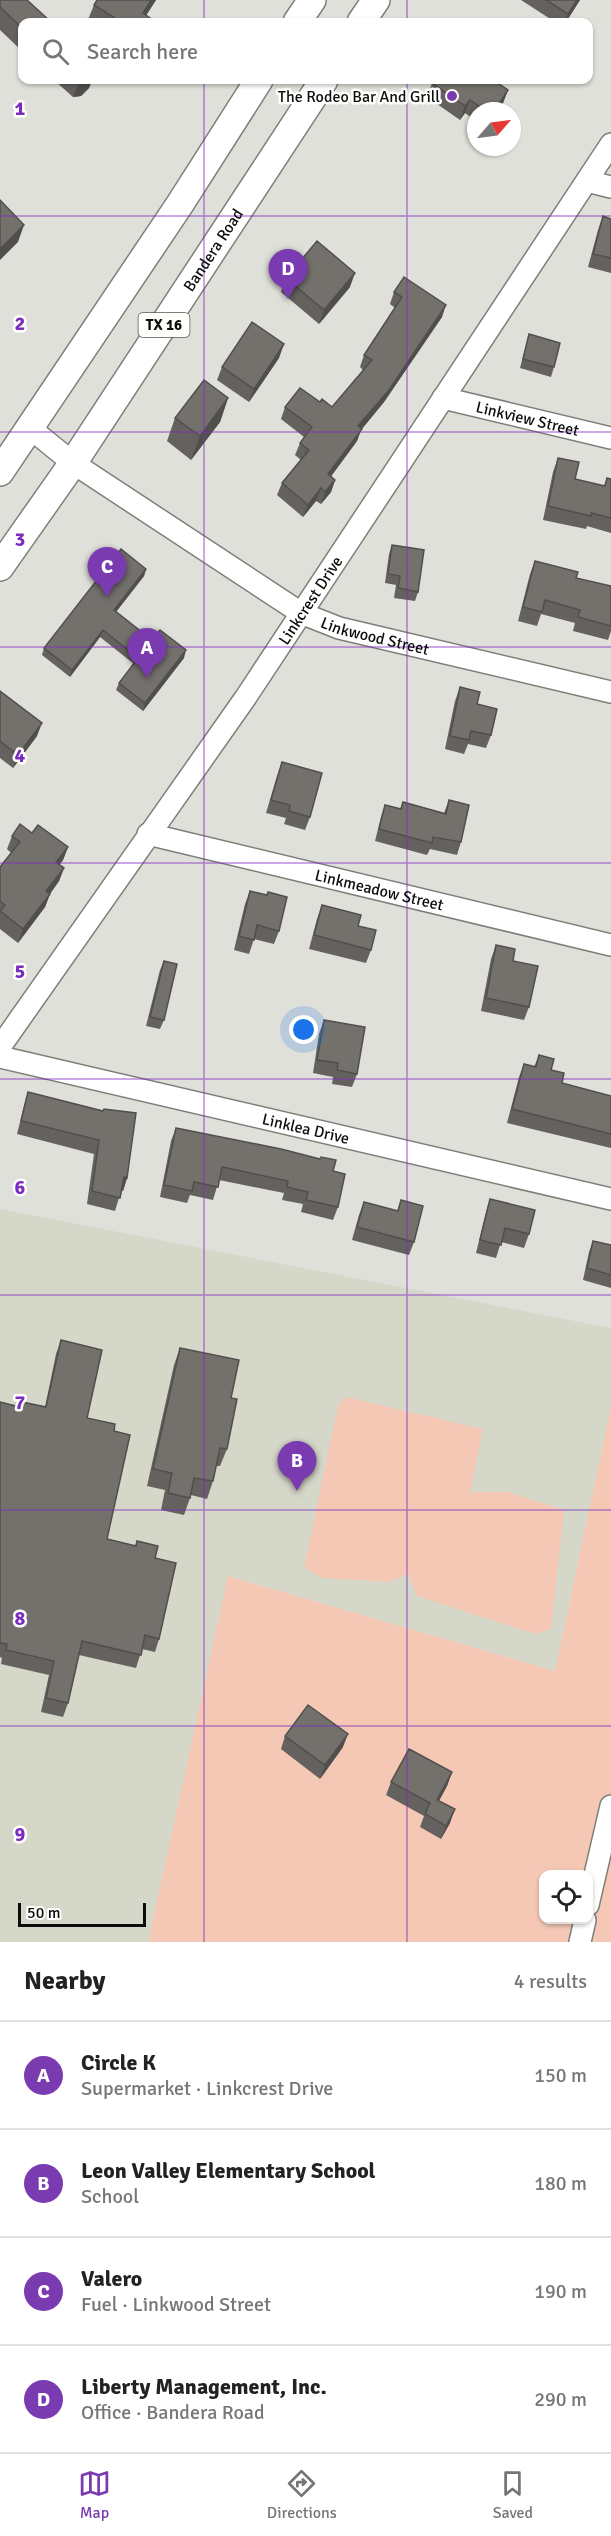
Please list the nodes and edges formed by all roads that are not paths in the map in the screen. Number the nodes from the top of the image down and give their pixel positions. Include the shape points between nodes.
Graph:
1 (312, 0) edge
2 (376, 0) edge
3 (300, 18) edge
4 (364, 18) edge
5 (256, 84) edge
6 (321, 84) edge
7 (611, 144) edge
8 (587, 181) junction
9 (611, 187) edge
10 (443, 398) junction
11 (30, 428) junction
12 (611, 438) edge
13 (73, 463) junction
14 (0, 472) edge
15 (0, 567) edge
16 (302, 613) junction
17 (611, 692) edge
18 (148, 834) junction
19 (611, 945) edge
20 (0, 1047) edge
21 (0, 1057) edge
22 (611, 1199) edge
23 (611, 1806) edge
24 (593, 1883) edge
25 (584, 1924) edge
26 (580, 1942) edge

1 - 3 main road
2 - 4 main road
5 - 11 main road
6 - 13 main road, Bandera Road / TX 16
7 - 8 street, Linkcrest Drive
8 - 9 street
8 - 10 street, Linkcrest Drive
10 - 12 street, Linkview Street
10 - 16 street, Linkcrest Drive
11 - 13 street, Linkwood Street
11 - 14 main road
13 - 15 main road, Bandera Road / TX 16
13 - 16 street, Linkwood Street
16 - 17 street, Linkwood Street via 339,628
16 - 18 street, Linkcrest Drive
18 - 19 street, Linkmeadow Street
18 - 20 street, Linkcrest Drive
21 - 22 street, Linklea Drive
23 - 24 street
25 - 26 street

